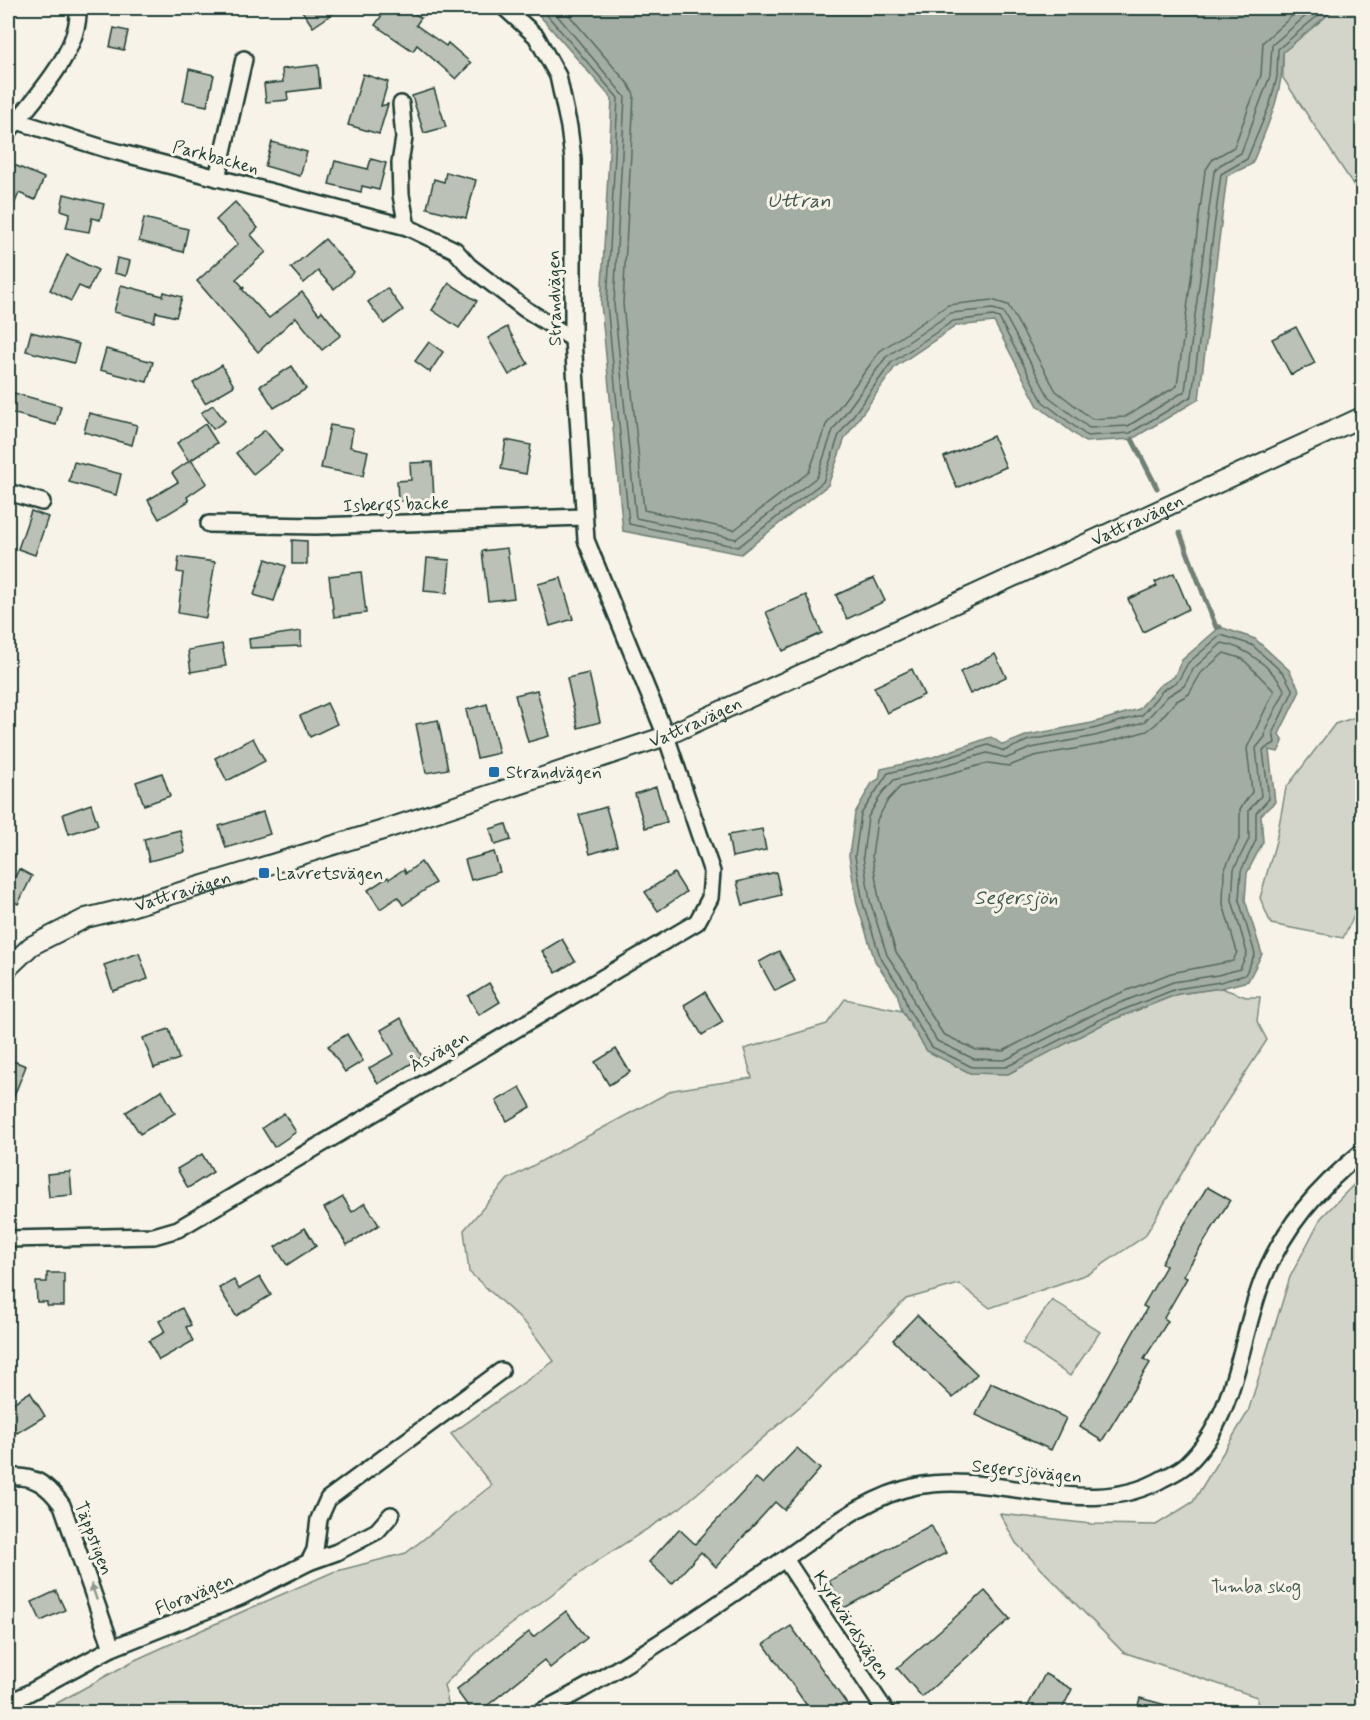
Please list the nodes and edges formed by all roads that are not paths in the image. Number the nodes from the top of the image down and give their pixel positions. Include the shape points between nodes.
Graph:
1 (78, 8) edge
2 (505, 8) edge
3 (244, 59) dead end
4 (401, 104) dead end
5 (12, 127) edge
6 (218, 177) junction
7 (407, 227) junction
8 (573, 339) junction
9 (1362, 417) edge
10 (8, 492) edge
11 (42, 502) dead end
12 (584, 517) junction
13 (209, 524) dead end
14 (666, 736) junction
15 (10, 961) edge
16 (1362, 1152) edge
17 (8, 1239) edge
18 (501, 1371) dead end
19 (8, 1477) edge
20 (391, 1515) dead end
21 (785, 1559) junction
22 (309, 1562) junction
23 (112, 1648) junction
24 (8, 1704) edge
25 (563, 1707) edge
26 (540, 1713) edge
27 (886, 1713) edge

1 - 5 street via 71,44
2 - 8 street, Strandvägen via 536,36 558,76 569,127 573,159
3 - 6 street
4 - 7 street via 401,195
5 - 6 street, Parkbacken
6 - 7 street, Parkbacken
7 - 8 street, Parkbacken via 455,250 469,266 525,309
8 - 12 street, Strandvägen
9 - 14 street, Vattravägen
10 - 11 street
12 - 13 street, Isbergs backe via 316,526
12 - 14 street, Strandvägen via 586,540 601,582
14 - 15 street, Vattravägen via 383,830 86,918
14 - 17 street, Åsvägen via 712,872 710,898 698,922 178,1229 154,1236
16 - 21 street, Segersjövägen via 1325,1185 1286,1231 1263,1281 1223,1409 1202,1448 1186,1466 1132,1493 1107,1497 964,1483 920,1486 877,1500
18 - 22 street via 328,1499
23 -> 19 street, Täppstigen via 62,1505 50,1488 37,1480
20 - 22 street, Floravägen via 378,1532
21 - 25 street, Segersjövägen
21 - 27 street, Kyrkvärdsvägen
22 - 23 street, Floravägen via 240,1597
23 - 24 street, Floravägen
25 - 26 street, Segersjövägen

